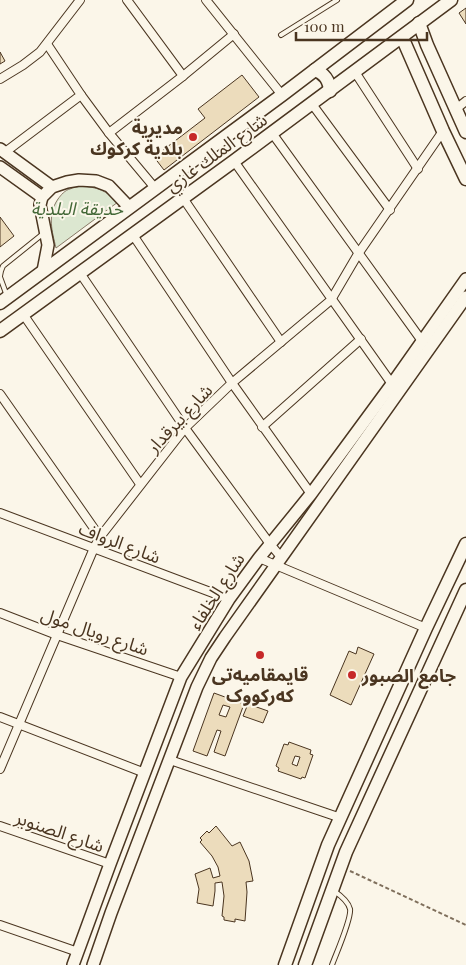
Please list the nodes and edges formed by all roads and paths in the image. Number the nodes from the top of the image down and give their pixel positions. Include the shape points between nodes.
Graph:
1 (80, 0) edge
2 (127, 0) edge
3 (206, 0) edge
4 (337, 0) edge
5 (450, 0) edge
6 (399, 2) edge
7 (419, 24) junction
8 (234, 34) junction
9 (281, 35) dead end
10 (402, 37) junction
11 (47, 44) junction
12 (427, 45) junction
13 (410, 53) junction
14 (315, 70) junction
15 (355, 72) junction
16 (183, 76) junction
17 (0, 79) edge
18 (330, 91) junction
19 (81, 95) junction
20 (282, 95) junction
21 (312, 104) junction
22 (461, 105) edge
23 (443, 131) junction
24 (109, 132) junction
25 (272, 132) junction
26 (466, 132) edge
27 (2, 151) edge
28 (234, 162) junction
29 (0, 167) edge
30 (418, 169) junction
31 (466, 179) edge
32 (52, 187) junction
33 (154, 188) junction
34 (42, 197) junction
35 (183, 198) junction
36 (130, 208) junction
37 (390, 210) junction
38 (46, 232) junction
39 (133, 235) junction
40 (358, 254) junction
41 (43, 271) junction
42 (80, 273) junction
43 (0, 277) edge
44 (466, 280) edge
45 (466, 296) edge
46 (4, 300) edge
47 (332, 300) junction
48 (23, 314) junction
49 (0, 331) edge
50 (361, 339) junction
51 (422, 341) junction
52 (281, 342) junction
53 (232, 383) junction
54 (392, 384) junction
55 (0, 394) edge
56 (262, 427) junction
57 (185, 428) junction
58 (140, 484) junction
59 (310, 494) junction
60 (1, 513) edge
61 (100, 537) junction
62 (270, 544) junction
63 (466, 544) edge
64 (94, 548) junction
65 (258, 558) junction
66 (278, 561) junction
67 (466, 590) edge
68 (229, 599) junction
69 (0, 613) edge
70 (426, 628) junction
71 (57, 635) junction
72 (181, 677) junction
73 (0, 717) edge
74 (19, 724) junction
75 (170, 760) junction
76 (0, 769) edge
77 (145, 773) junction
78 (341, 818) junction
79 (0, 826) edge
80 (110, 864) junction
81 (341, 866) junction
82 (332, 890) junction
83 (0, 925) edge
84 (466, 925) edge
85 (294, 940) junction
86 (312, 947) junction
87 (78, 952) junction
88 (73, 965) edge
89 (93, 965) edge
90 (285, 965) edge
91 (305, 965) edge
92 (332, 965) edge

1 - 11 street
2 - 16 street
3 - 8 street
4 - 9 lane
5 - 7 main road, شارع الملك غازي
6 - 14 main road, شارع الملك غازي
7 - 10 main road, شارع الملك غازي
7 - 12 main road
8 - 16 street
8 - 20 street
10 - 13 main road
10 - 15 main road, شارع الملك غازي
11 - 17 street via 32,59
11 - 19 street
12 - 13 main road via 416,46
12 - 22 main road
13 - 23 main road
14 - 18 main road via 326,78
14 - 20 main road, شارع الملك غازي
15 - 18 main road, شارع الملك غازي
15 - 30 street
16 - 24 street
18 - 21 main road, شارع الملك غازي
19 - 24 street
19 - 27 street
20 - 33 main road, شارع الملك غازي
21 - 25 main road, شارع الملك غازي
21 - 37 street
22 - 26 main road
23 - 30 street, شارع بيرقدار
23 - 31 main road
24 - 33 street
25 - 28 main road, شارع الملك غازي
25 - 40 street
27 - 32 street
28 - 35 main road, شارع الملك غازي
28 - 47 street
29 - 34 street
30 - 37 street, شارع بيرقدار
32 - 34 street
32 - 36 street via 79,180 96,181 109,186
33 - 36 main road, شارع الملك غازي
34 - 38 street via 40,205
35 - 39 main road, شارع الملك غازي
35 - 52 street
36 - 41 main road, شارع الملك غازي
37 - 40 street, شارع بيرقدار
38 - 41 street via 48,245
38 - 43 lane via 3,266
39 - 42 main road, شارع الملك غازي
39 - 53 street
40 - 47 street, شارع بيرقدار
40 - 51 street
41 - 46 main road, شارع الملك غازي
42 - 48 main road, شارع الملك غازي
42 - 57 street
43 - 46 lane
44 - 51 street, شارع الخلفاء
45 - 66 street
47 - 50 street
47 - 52 street, شارع بيرقدار
48 - 49 main road, شارع الملك غازي
48 - 58 street
50 - 54 street
50 - 56 street
51 - 54 street, شارع الخلفاء
52 - 53 street, شارع بيرقدار
53 - 56 street
53 - 57 street, شارع بيرقدار
54 - 59 street, شارع الخلفاء
55 - 61 street
56 - 59 street
57 - 58 street, شارع بيرقدار
57 - 62 street
58 - 61 street, شارع بيرقدار
59 - 62 street, شارع الخلفاء
60 - 64 street, شارع الرواف
61 - 64 street, شارع بيرقدار
62 - 65 street, شارع الخلفاء
62 - 66 street
63 - 70 main road
64 - 68 street, شارع الرواف
64 - 71 street, شارع بيرقدار
65 - 66 street
65 - 68 street, شارع الخلفاء
66 - 70 street
66 - 75 street via 211,658
67 - 81 main road
68 - 72 street, شارع الخلفاء
69 - 71 street, شارع رويال مول
70 - 78 main road
71 - 72 street, شارع رويال مول
71 - 74 street, شارع بيرقدار
72 - 77 street, شارع الخلفاء
73 - 74 street
74 - 76 street, شارع بيرقدار
74 - 77 street
75 - 78 street
75 - 89 street
77 - 80 street, شارع الخلفاء
78 - 85 main road
79 - 80 street, شارع الصنوبر
80 - 87 street, شارع الخلفاء
81 - 82 main road
81 - 84 path
82 - 86 main road
82 - 92 lane via 342,896 350,909
83 - 87 street
85 - 86 main road
85 - 90 main road
86 - 91 main road
87 - 88 street, شارع الخلفاء

